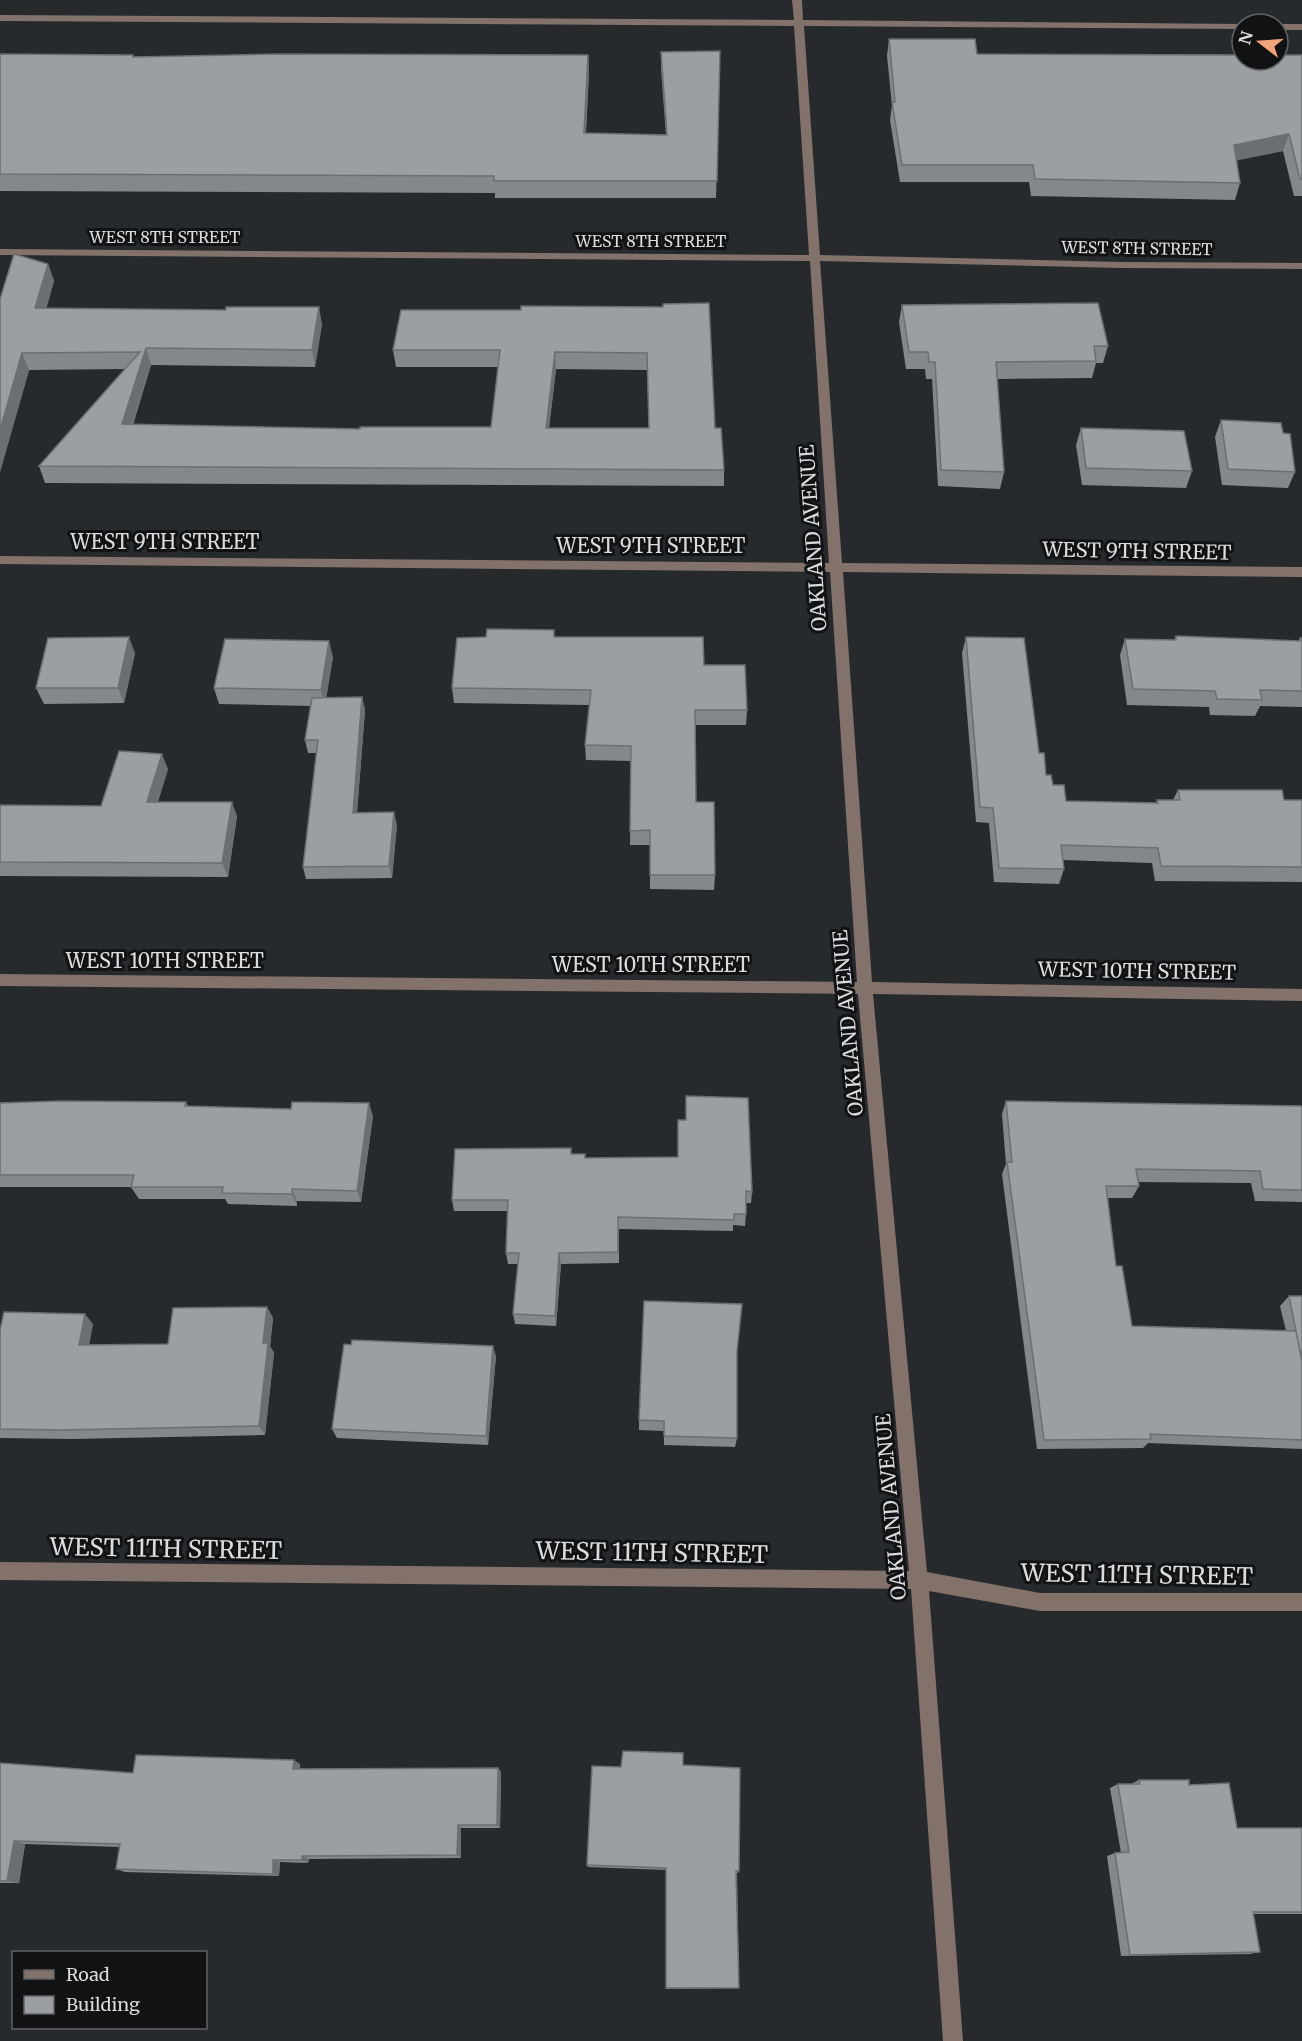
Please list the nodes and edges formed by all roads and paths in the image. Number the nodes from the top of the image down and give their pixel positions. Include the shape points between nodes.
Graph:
1 (797, 0) edge
2 (0, 18) edge
3 (798, 22) junction
4 (1230, 26) edge
5 (0, 252) edge
6 (817, 258) junction
7 (1302, 266) edge
8 (0, 560) edge
9 (836, 567) junction
10 (1302, 572) edge
11 (0, 981) edge
12 (865, 988) junction
13 (1302, 995) edge
14 (0, 1571) edge
15 (919, 1580) junction
16 (1302, 1602) edge
17 (953, 2041) edge

1 - 3 street, OAKLAND AVENUE
2 - 3 street
3 - 4 street
3 - 6 street, OAKLAND AVENUE
5 - 6 street, WEST 8TH STREET
6 - 7 street, WEST 8TH STREET
6 - 9 street, OAKLAND AVENUE
8 - 9 street, WEST 9TH STREET
9 - 10 street, WEST 9TH STREET
9 - 12 street, OAKLAND AVENUE
11 - 12 street, WEST 10TH STREET
12 - 13 street, WEST 10TH STREET
12 - 15 street, OAKLAND AVENUE
14 - 15 street, WEST 11TH STREET
15 - 16 street, WEST 11TH STREET via 1040,1602
15 - 17 street, OAKLAND AVENUE

